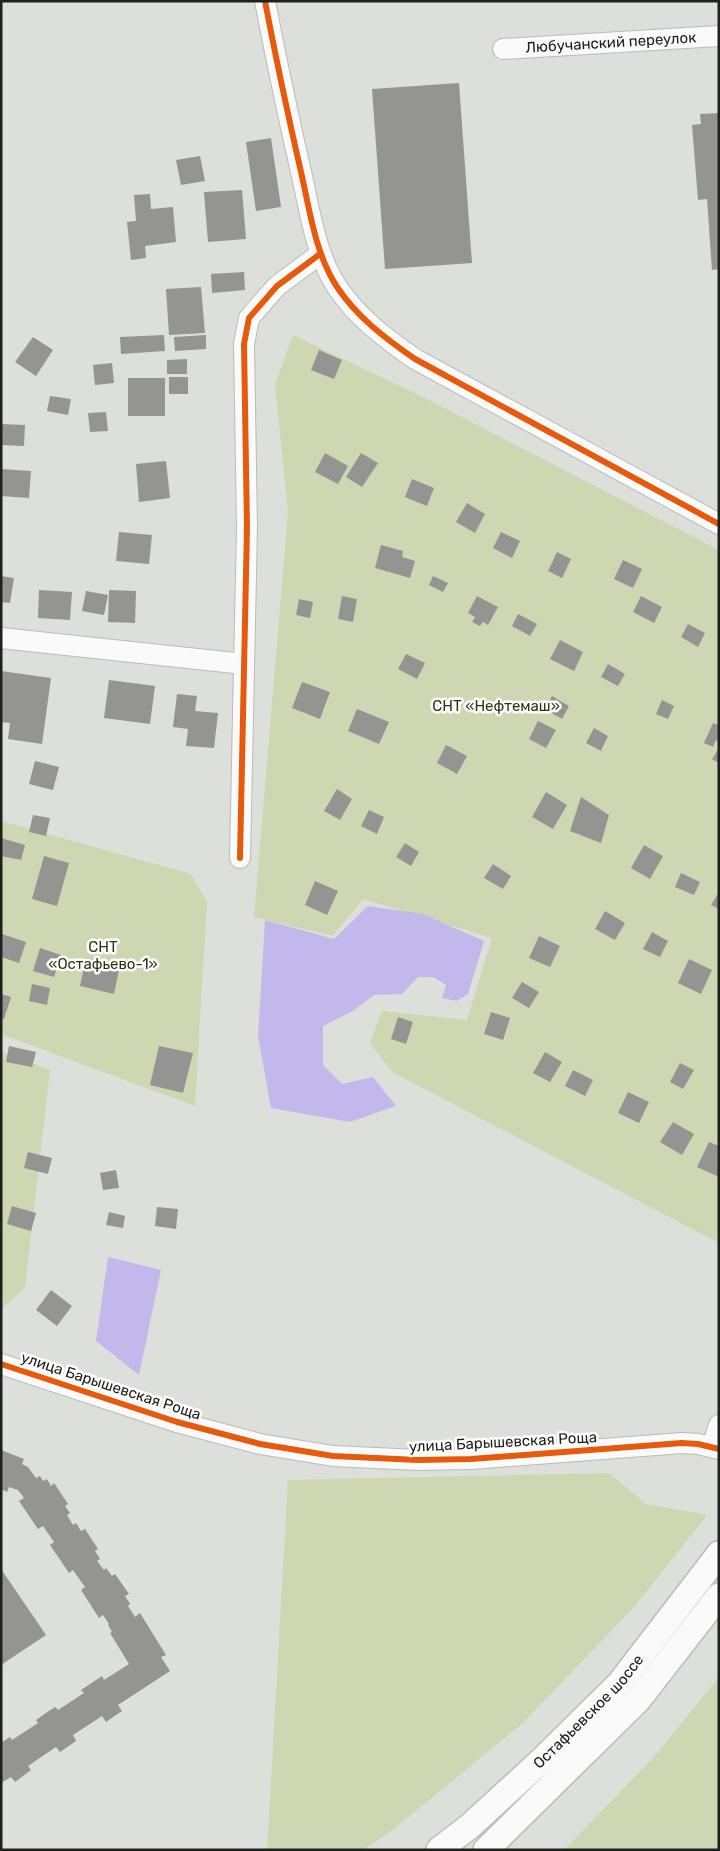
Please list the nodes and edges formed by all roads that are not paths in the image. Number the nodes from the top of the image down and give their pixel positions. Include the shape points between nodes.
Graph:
1 (265, 1) edge
2 (719, 36) edge
3 (503, 49) dead end
4 (320, 254) junction
5 (719, 524) edge
6 (1, 638) edge
7 (244, 664) junction
8 (240, 858) dead end
9 (1, 1364) edge
10 (719, 1425) edge
11 (716, 1448) edge
12 (719, 1554) edge
13 (719, 1596) edge
14 (439, 1850) edge
15 (486, 1850) edge

1 - 4 street
2 - 3 street, Любучанский переулок
4 - 5 street via 348,301 401,350
4 - 7 street via 277,286 249,318 244,344 247,527
6 - 7 street
7 - 8 street
9 - 11 street, улица Барышевская Роща via 177,1422 260,1444 334,1456 471,1459 682,1443
10 - 11 street
12 - 14 main road, Остафьевское шоссе via 619,1684 542,1760
13 - 15 main road, Остафьевское шоссе via 638,1700

